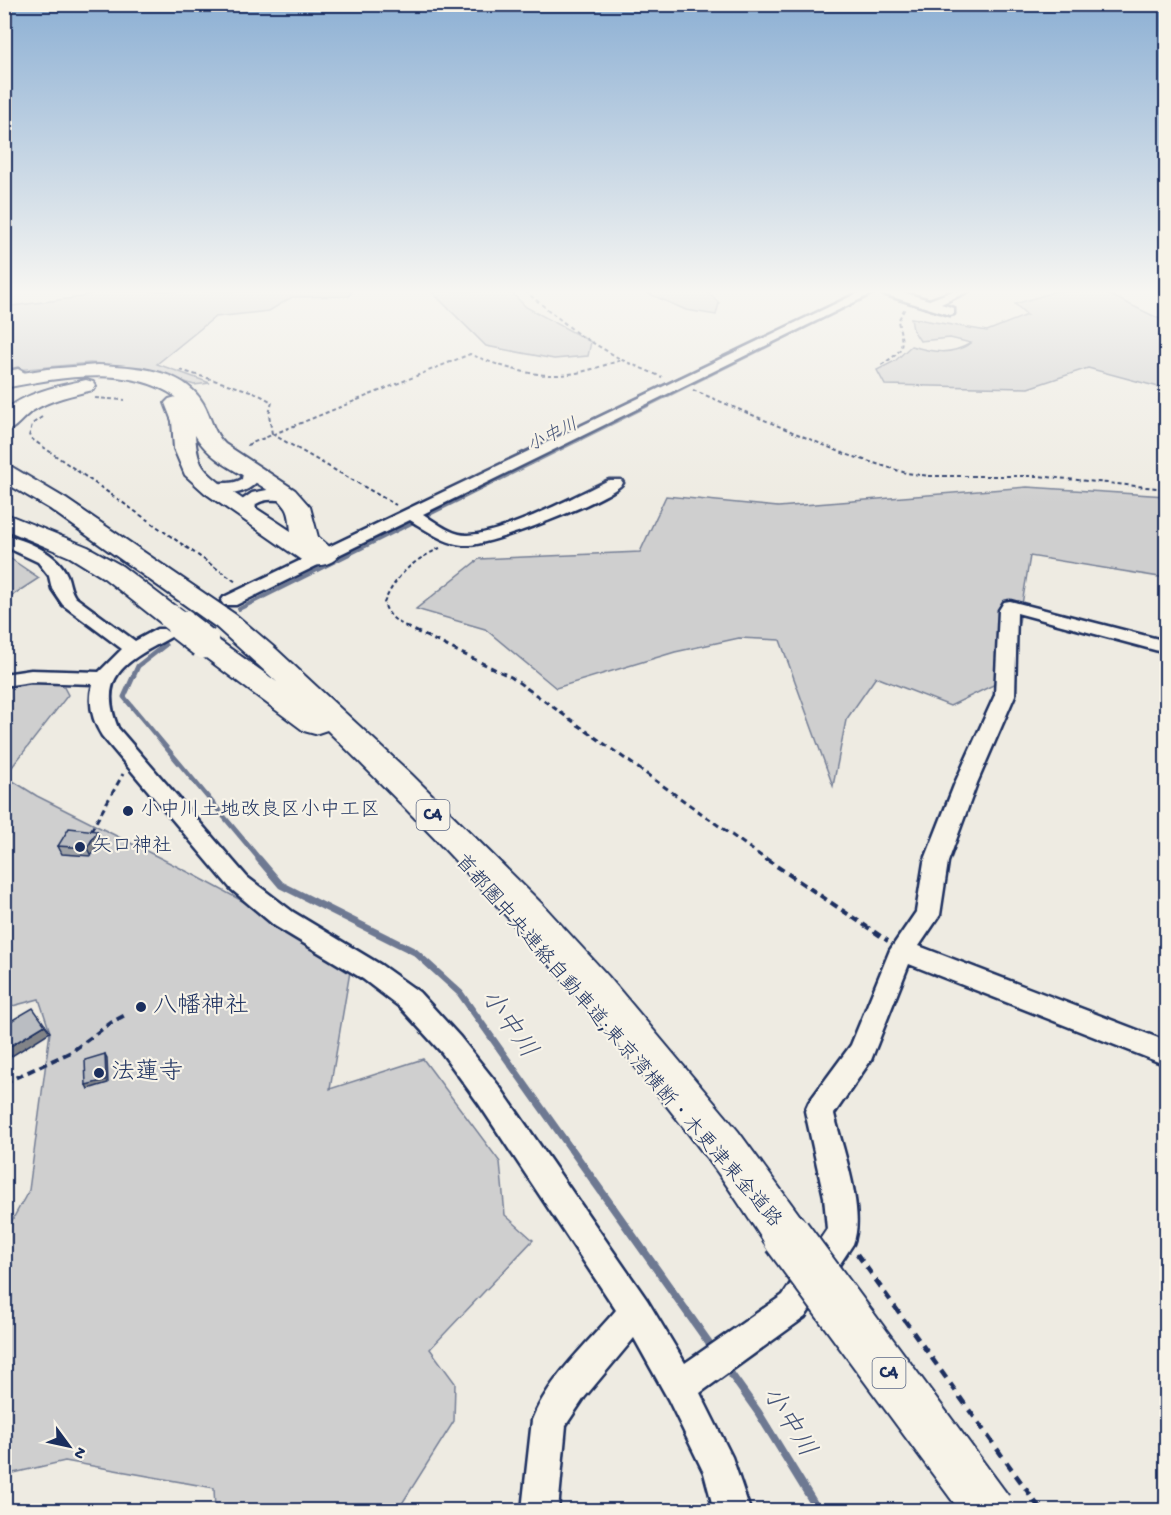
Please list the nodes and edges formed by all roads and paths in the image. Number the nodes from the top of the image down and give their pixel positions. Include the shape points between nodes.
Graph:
1 (451, 362) edge
2 (491, 362) edge
3 (617, 362) edge
4 (626, 362) edge
5 (723, 362) edge
6 (886, 362) edge
7 (881, 365) dead end
8 (9, 377) edge
9 (678, 383) junction
10 (121, 385) junction
11 (4, 396) edge
12 (94, 398) dead end
13 (4, 402) edge
14 (46, 414) dead end
15 (4, 426) edge
16 (272, 434) junction
17 (247, 445) dead end
18 (4, 450) edge
19 (249, 471) junction
20 (4, 472) edge
21 (4, 481) edge
22 (615, 483) dead end
23 (213, 488) junction
24 (1167, 489) edge
25 (289, 496) junction
26 (248, 512) junction
27 (417, 517) junction
28 (4, 520) edge
29 (4, 540) edge
30 (456, 540) junction
31 (322, 557) junction
32 (250, 591) junction
33 (220, 622) junction
34 (167, 625) junction
35 (1167, 647) edge
36 (134, 649) junction
37 (105, 678) junction
38 (4, 680) edge
39 (330, 735) junction
40 (133, 761) junction
41 (91, 831) edge
42 (902, 950) junction
43 (127, 1014) dead end
44 (1167, 1053) edge
45 (4, 1083) edge
46 (842, 1233) junction
47 (788, 1236) junction
48 (636, 1311) junction
49 (680, 1387) junction
50 (540, 1510) edge
51 (732, 1510) edge
52 (989, 1510) edge
53 (1041, 1510) edge

1 - 16 path
2 - 3 path via 539,375 581,373
4 - 9 path
5 - 9 street
6 - 7 path
8 - 10 highway via 66,372
9 - 24 path via 845,454 906,473 1038,476
9 - 27 street
10 - 11 highway via 55,380
10 - 12 path
10 - 13 highway via 61,385
10 - 15 highway via 71,389 40,399 15,413
10 - 19 highway via 153,378 177,388 192,402 207,438
10 - 23 highway via 145,386 175,401 183,421 188,460
14 - 32 path via 32,424 29,437
16 - 17 path
16 - 27 path
18 - 33 highway via 182,583
19 - 23 street via 250,480 241,487
19 - 25 highway
20 - 33 highway, 首都圏中央連絡自動車道;東京湾横断・木更津東金道路 / C4 via 58,504
21 - 39 highway, 首都圏中央連絡自動車道;東京湾横断・木更津東金道路 / C4 via 121,554 215,626
22 - 30 street via 502,533
23 - 26 highway
25 - 26 street via 258,495 248,503
25 - 31 highway via 301,512 306,538
26 - 31 highway
27 - 30 street
27 - 31 street
28 - 34 highway via 113,572
29 - 36 street via 44,558 58,575 69,601
30 - 42 path via 411,563 396,576 384,603 397,622 511,677 798,882
31 - 32 street
32 - 33 street
33 - 34 highway, bridge
33 - 39 highway
33 - 47 highway, 首都圏中央連絡自動車道;東京湾横断・木更津東金道路 / C4 via 266,655 400,782 529,914 723,1145
34 - 36 street
35 - 42 street via 1010,606 1005,695 936,862 928,915
36 - 37 street
37 - 38 street via 40,676
37 - 40 street via 98,696 100,713
39 - 47 highway, 首都圏中央連絡自動車道;東京湾横断・木更津東金道路 / C4 via 485,887 712,1154
40 - 41 path
40 - 48 street via 239,883 284,919 372,972 417,1008 451,1045
42 - 44 street
42 - 46 street via 862,1053 819,1111 839,1197
43 - 45 path via 71,1052
46 - 49 street via 794,1306
46 - 53 path
47 - 52 highway, 首都圏中央連絡自動車道;東京湾横断・木更津東金道路 / C4, bridge
48 - 49 street
48 - 50 street via 572,1386 549,1420
49 - 51 street via 720,1469

